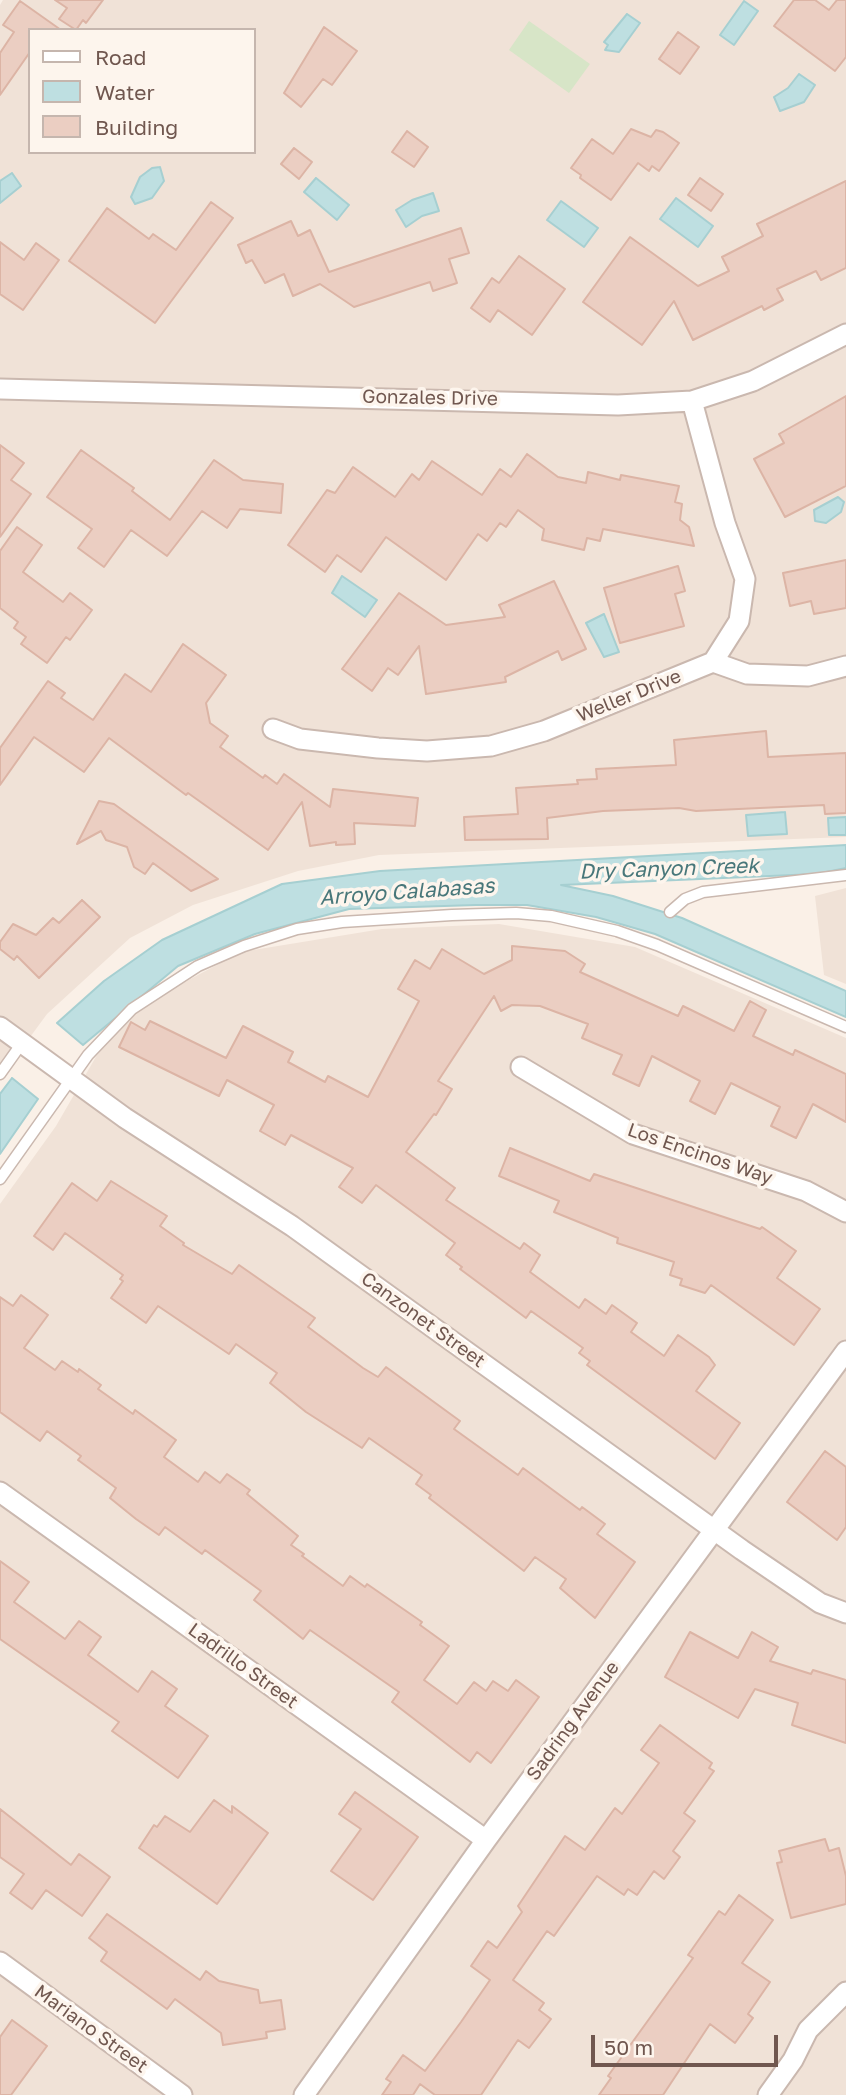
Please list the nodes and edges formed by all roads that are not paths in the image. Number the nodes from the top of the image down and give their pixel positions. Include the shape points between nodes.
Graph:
1 (846, 334) edge
2 (0, 389) edge
3 (692, 401) junction
4 (713, 662) junction
5 (846, 666) edge
6 (273, 730) dead end
7 (846, 875) edge
8 (670, 912) dead end
9 (0, 1027) edge
10 (846, 1027) edge
11 (22, 1043) junction
12 (521, 1067) dead end
13 (0, 1074) edge
14 (71, 1079) junction
15 (0, 1179) edge
16 (846, 1212) edge
17 (846, 1351) edge
18 (0, 1492) edge
19 (713, 1529) junction
20 (846, 1613) edge
21 (486, 1840) junction
22 (0, 1962) edge
23 (845, 1992) edge
24 (183, 2095) edge
25 (304, 2095) edge
26 (768, 2095) edge

1 - 3 street, Gonzales Drive via 753,381
2 - 3 street, Gonzales Drive via 618,405
3 - 4 street via 745,579 739,621
4 - 5 street via 747,674 808,676
4 - 6 street, Weller Drive via 544,731 491,746 428,751 378,748 300,739
7 - 8 lane via 703,892
9 - 11 street, Canzonet Street
10 - 14 lane via 657,945 576,921 516,913 342,922 297,929 198,966 132,1009
11 - 13 lane
11 - 14 street, Canzonet Street
12 - 16 street, Los Encinos Way via 633,1134 806,1191
14 - 15 lane
14 - 19 street, Canzonet Street via 292,1226
17 - 19 street, Sadring Avenue
18 - 21 street, Ladrillo Street
19 - 20 street, Canzonet Street via 820,1603
19 - 21 street, Sadring Avenue
21 - 25 street, Sadring Avenue
22 - 24 street, Mariano Street
23 - 26 street via 808,2030

